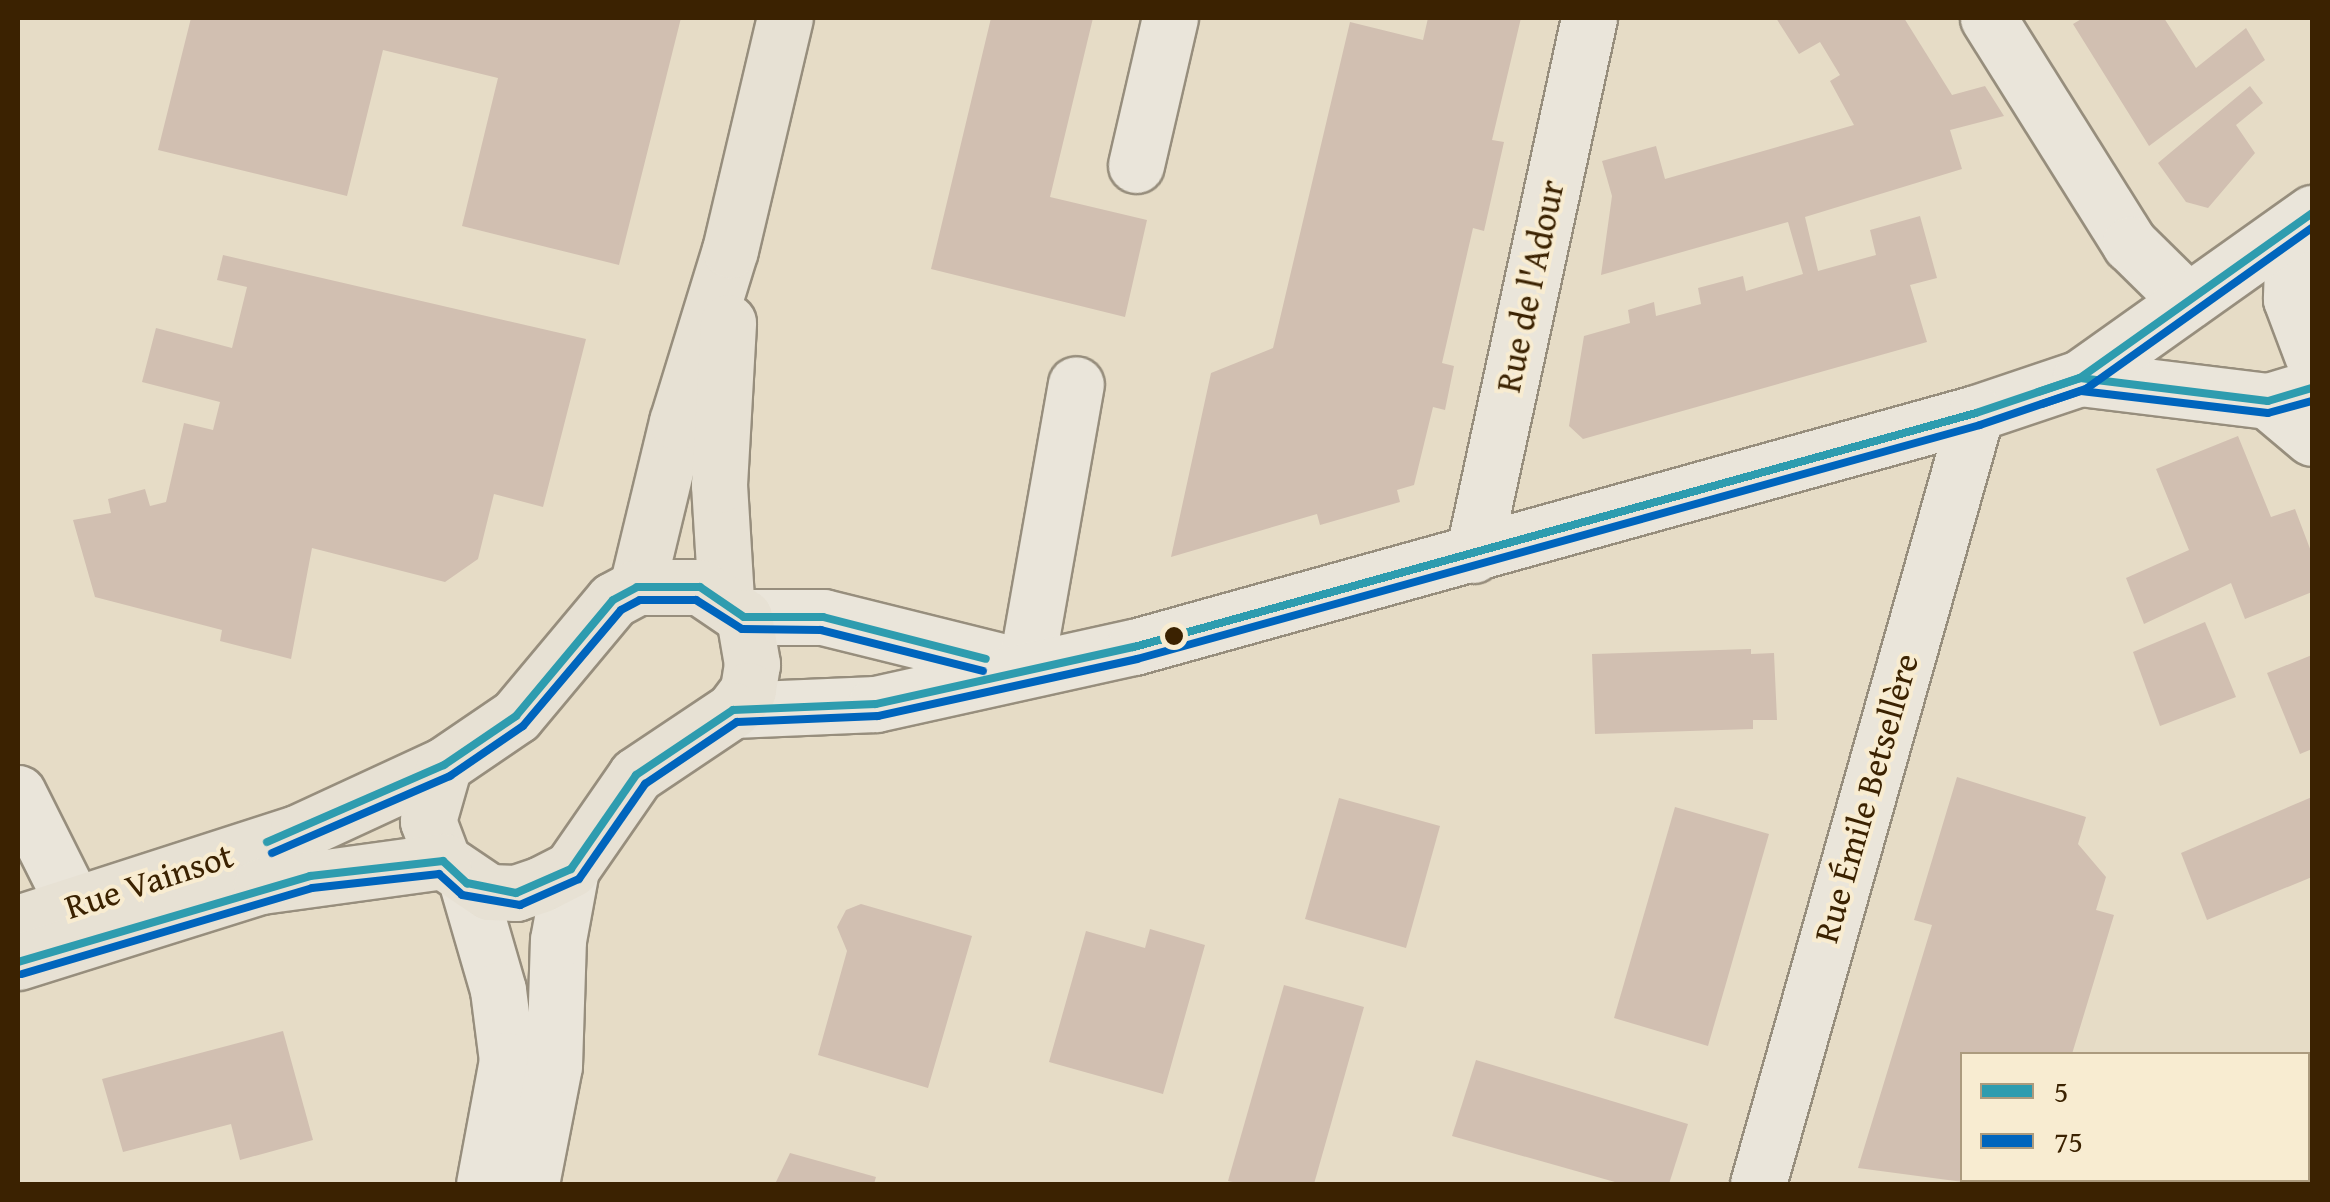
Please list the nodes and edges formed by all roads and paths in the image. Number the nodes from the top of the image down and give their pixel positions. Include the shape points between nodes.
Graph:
1 (785, 18) edge
2 (1170, 18) edge
3 (1589, 18) edge
4 (1988, 18) edge
5 (1136, 165) dead end
6 (2312, 215) edge
7 (730, 250) junction
8 (2188, 301) junction
9 (2312, 356) edge
10 (2080, 378) junction
11 (1076, 384) dead end
12 (2290, 395) edge
13 (1976, 413) junction
14 (2312, 438) edge
15 (1472, 555) junction
16 (637, 586) junction
17 (735, 608) junction
18 (1026, 667) junction
19 (733, 710) junction
20 (444, 765) junction
21 (18, 793) edge
22 (571, 868) junction
23 (455, 872) junction
24 (75, 907) junction
25 (18, 923) edge
26 (18, 962) edge
27 (484, 1184) edge
28 (532, 1184) edge
29 (1758, 1184) edge

1 - 7 main road
2 - 5 street
3 - 15 street, Rue de l'Adour
4 - 8 street via 2130,244
6 - 8 street
6 - 9 street via 2292,267 2292,299
7 - 16 main road via 677,422
7 - 17 main road via 720,485
8 - 10 street
10 - 12 street
10 - 13 street
11 - 18 street
12 - 14 street
13 - 15 street
13 - 29 street, Rue Émile Betsellère
15 - 18 street via 1134,648
16 - 17 main road via 700,587
16 - 20 main road, Rue Vainsot via 614,600 516,716
17 - 18 street via 822,617
17 - 19 main road via 752,664 748,690
18 - 19 street via 876,704
19 - 22 main road via 636,775
20 - 23 main road via 428,821
20 - 24 main road, Rue Vainsot via 297,833
21 - 24 street
22 - 23 main road, Rue Vainsot via 516,893
22 - 28 street via 558,940 554,1066
23 - 26 main road, Rue Vainsot via 261,886
23 - 27 street via 498,990 507,1060
24 - 25 main road, Rue Vainsot

